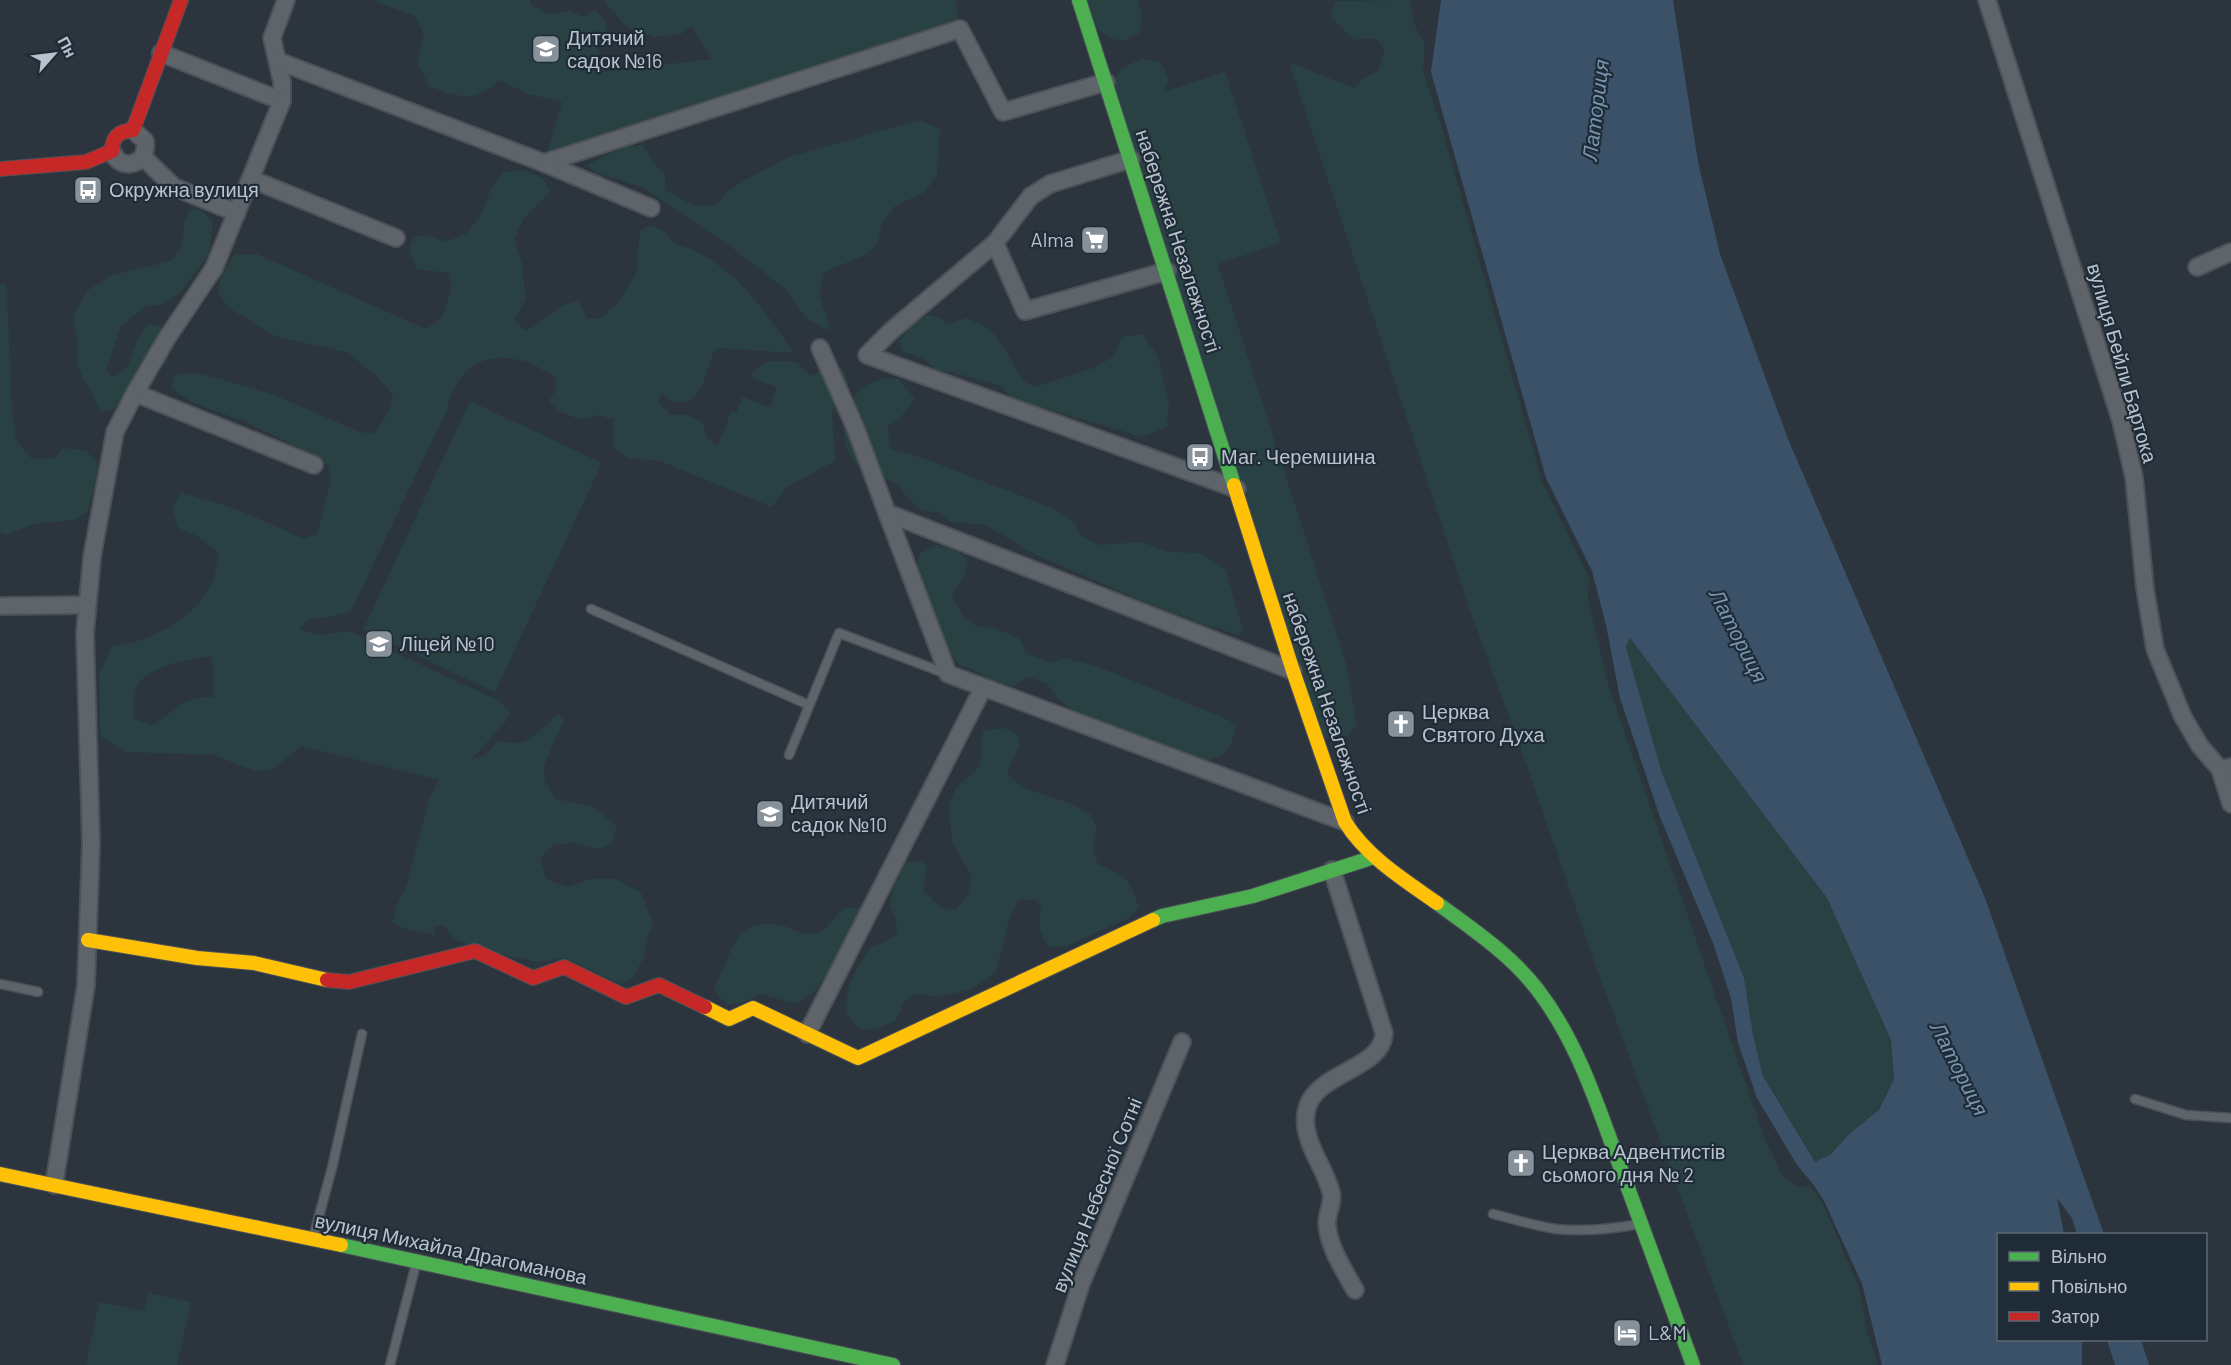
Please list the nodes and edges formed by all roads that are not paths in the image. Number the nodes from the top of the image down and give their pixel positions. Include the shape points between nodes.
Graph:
1 (181, 0) edge
2 (286, 0) edge
3 (1079, 0) edge
4 (1987, 0) edge
5 (161, 52) junction
6 (278, 61) junction
7 (1106, 82) junction
8 (282, 101) junction
9 (133, 130) junction
10 (111, 151) junction
11 (143, 157) junction
12 (1131, 159) junction
13 (544, 163) junction
14 (0, 169) edge
15 (251, 179) junction
16 (651, 208) dead end
17 (237, 213) junction
18 (396, 238) dead end
19 (995, 243) junction
20 (2231, 252) edge
21 (2197, 267) dead end
22 (1167, 271) junction
23 (820, 348) dead end
24 (135, 393) junction
25 (314, 465) dead end
26 (1237, 489) junction
27 (887, 513) junction
28 (87, 605) junction
29 (0, 606) edge
30 (591, 609) dead end
31 (1293, 671) junction
32 (948, 674) junction
33 (983, 688) junction
34 (809, 705) junction
35 (789, 755) dead end
36 (2225, 768) edge
37 (2231, 804) edge
38 (1345, 822) junction
39 (1374, 857) junction
40 (1332, 870) junction
41 (88, 940) junction
42 (0, 984) edge
43 (38, 992) dead end
44 (362, 1034) dead end
45 (807, 1034) junction
46 (1182, 1042) dead end
47 (2135, 1099) dead end
48 (2231, 1118) edge
49 (0, 1174) edge
50 (54, 1185) junction
51 (1492, 1214) dead end
52 (1641, 1224) junction
53 (313, 1239) junction
54 (417, 1261) junction
55 (1355, 1290) dead end
56 (390, 1365) edge
57 (893, 1365) edge
58 (1055, 1365) edge
59 (1693, 1365) edge

1 - 5 street
2 - 6 street via 272,39
3 - 7 street, набережна Незалежності
4 - 36 street, вулиця Бейли Бартока via 2121,422 2134,477 2155,649 2183,717 2200,746
5 - 8 street
5 - 9 street
6 - 8 street
6 - 13 street
7 - 12 street, набережна Незалежності
7 - 13 street via 1003,112 960,29
8 - 15 street
9 - 10 street via 116,135
9 - 11 street via 145,141
10 - 11 street via 123,164 134,164
10 - 14 street via 68,165
11 - 17 street via 174,187
12 - 19 street via 1050,184 1031,196
12 - 22 street, набережна Незалежності
13 - 16 street
15 - 17 street
15 - 18 street
17 - 24 street via 214,268
19 - 22 street via 1025,311
19 - 26 street via 867,355
20 - 21 street
22 - 26 street, набережна Незалежності
23 - 27 street
24 - 25 street
24 - 28 street via 115,432
26 - 31 street, набережна Незалежності
27 - 31 street
27 - 32 street
28 - 29 street
28 - 41 street via 91,843
30 - 34 lane
31 - 38 street, набережна Незалежності
32 - 33 street
32 - 34 lane via 839,633
33 - 38 street
33 - 45 street
34 - 35 lane
36 - 37 street, вулиця Бейли Бартока
38 - 39 street, набережна Незалежності via 1355,839
39 - 40 street
39 - 52 street, набережна Незалежності via 1487,941 1535,987 1557,1018 1586,1076
40 - 45 street via 1253,896 1162,916 858,1058
40 - 55 street via 1384,1033 1379,1049 1324,1085 1307,1106 1309,1142 1333,1196 1328,1233
41 - 45 street via 254,963 349,982 475,951 533,978 564,967 626,997 659,985 729,1019 753,1008
41 - 50 street via 86,985
42 - 43 lane
44 - 53 lane
46 - 58 street, вулиця Небесної Сотні via 1081,1284
47 - 48 lane via 2186,1115
49 - 50 street, вулиця Михайла Драгоманова
50 - 53 street, вулиця Михайла Драгоманова
51 - 52 lane via 1579,1230
52 - 59 street, набережна Незалежності
53 - 54 street, вулиця Михайла Драгоманова
54 - 56 lane
54 - 57 street, вулиця Михайла Драгоманова

